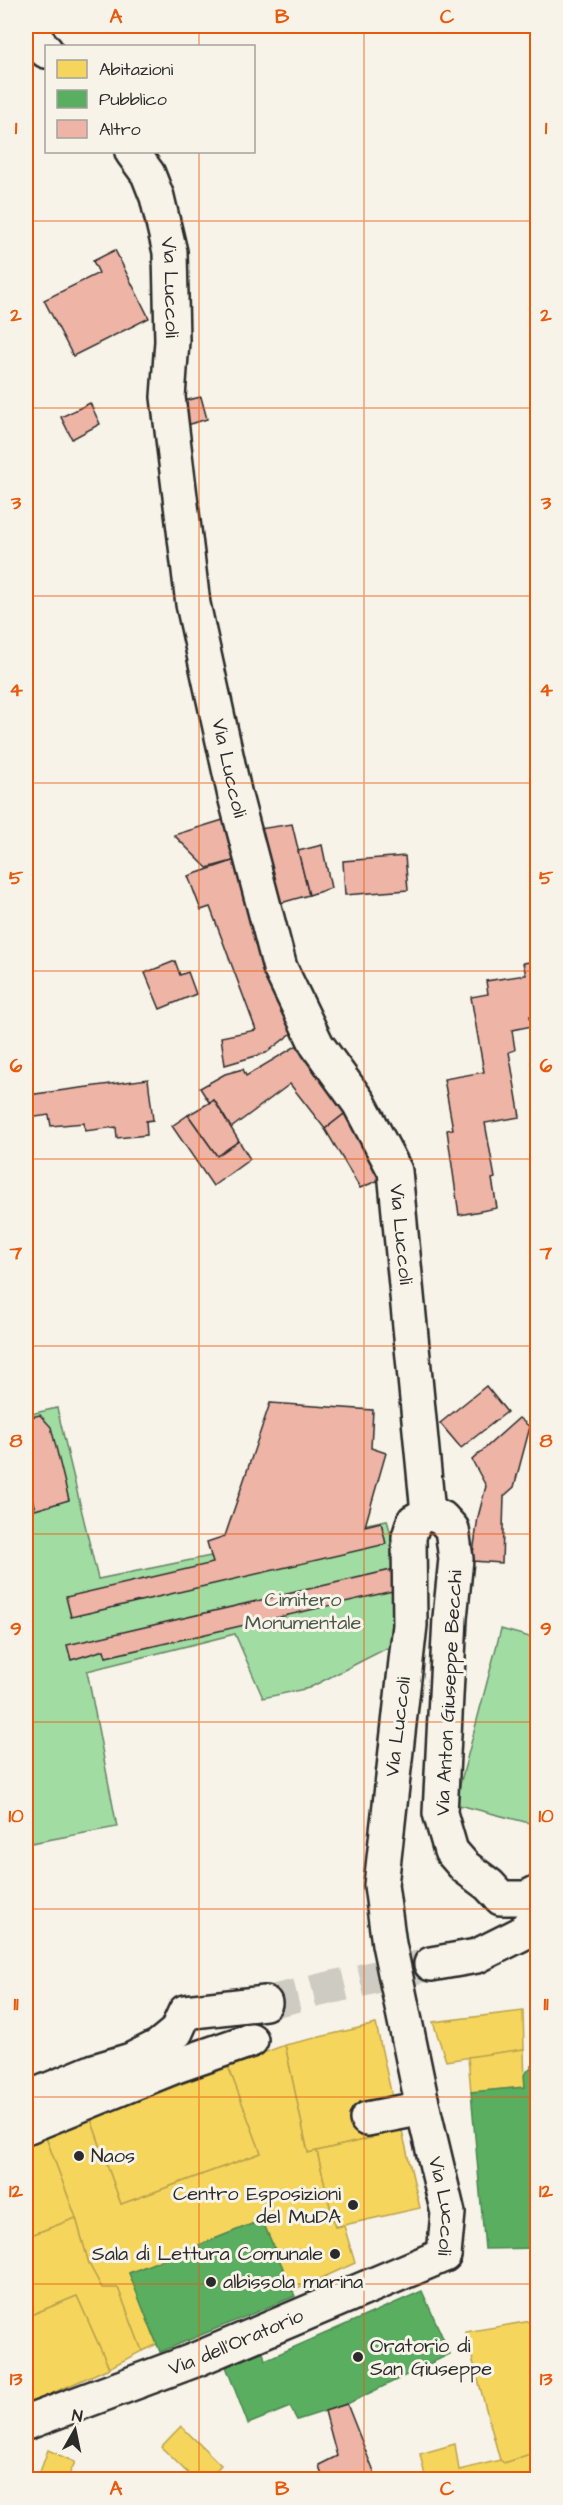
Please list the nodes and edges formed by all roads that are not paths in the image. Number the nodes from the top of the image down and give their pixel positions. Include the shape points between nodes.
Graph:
1 (26, 27) edge
2 (45, 50) edge
3 (133, 153) edge
4 (428, 1513) junction
5 (537, 1892) edge
6 (537, 1913) edge
7 (431, 1964) tunnel mouth
8 (265, 2003) tunnel mouth
9 (251, 2040) dead end
10 (26, 2099) edge
11 (423, 2108) junction
12 (367, 2119) dead end
13 (26, 2127) edge
14 (452, 2263) joint
15 (26, 2423) edge

1 - 2 street
3 - 4 street, Via Luccoli via 148,174 157,197 170,252 169,408 193,604 235,796 280,968 317,1045 359,1103 395,1171
4 - 5 street, Via Anton Giuseppe Becchi via 442,1518 452,1528 456,1559 442,1822 451,1851 501,1898 526,1898
4 - 11 street, Via Luccoli via 414,1521 409,1537 410,1625 381,1885 389,1944
6 - 7 street via 523,1933 477,1956
8 - 10 street via 185,2012 176,2032 159,2046
9 - 13 street
11 - 12 street
11 - 14 street, Via Luccoli via 448,2213
14 - 15 street, Via dell'Oratorio

